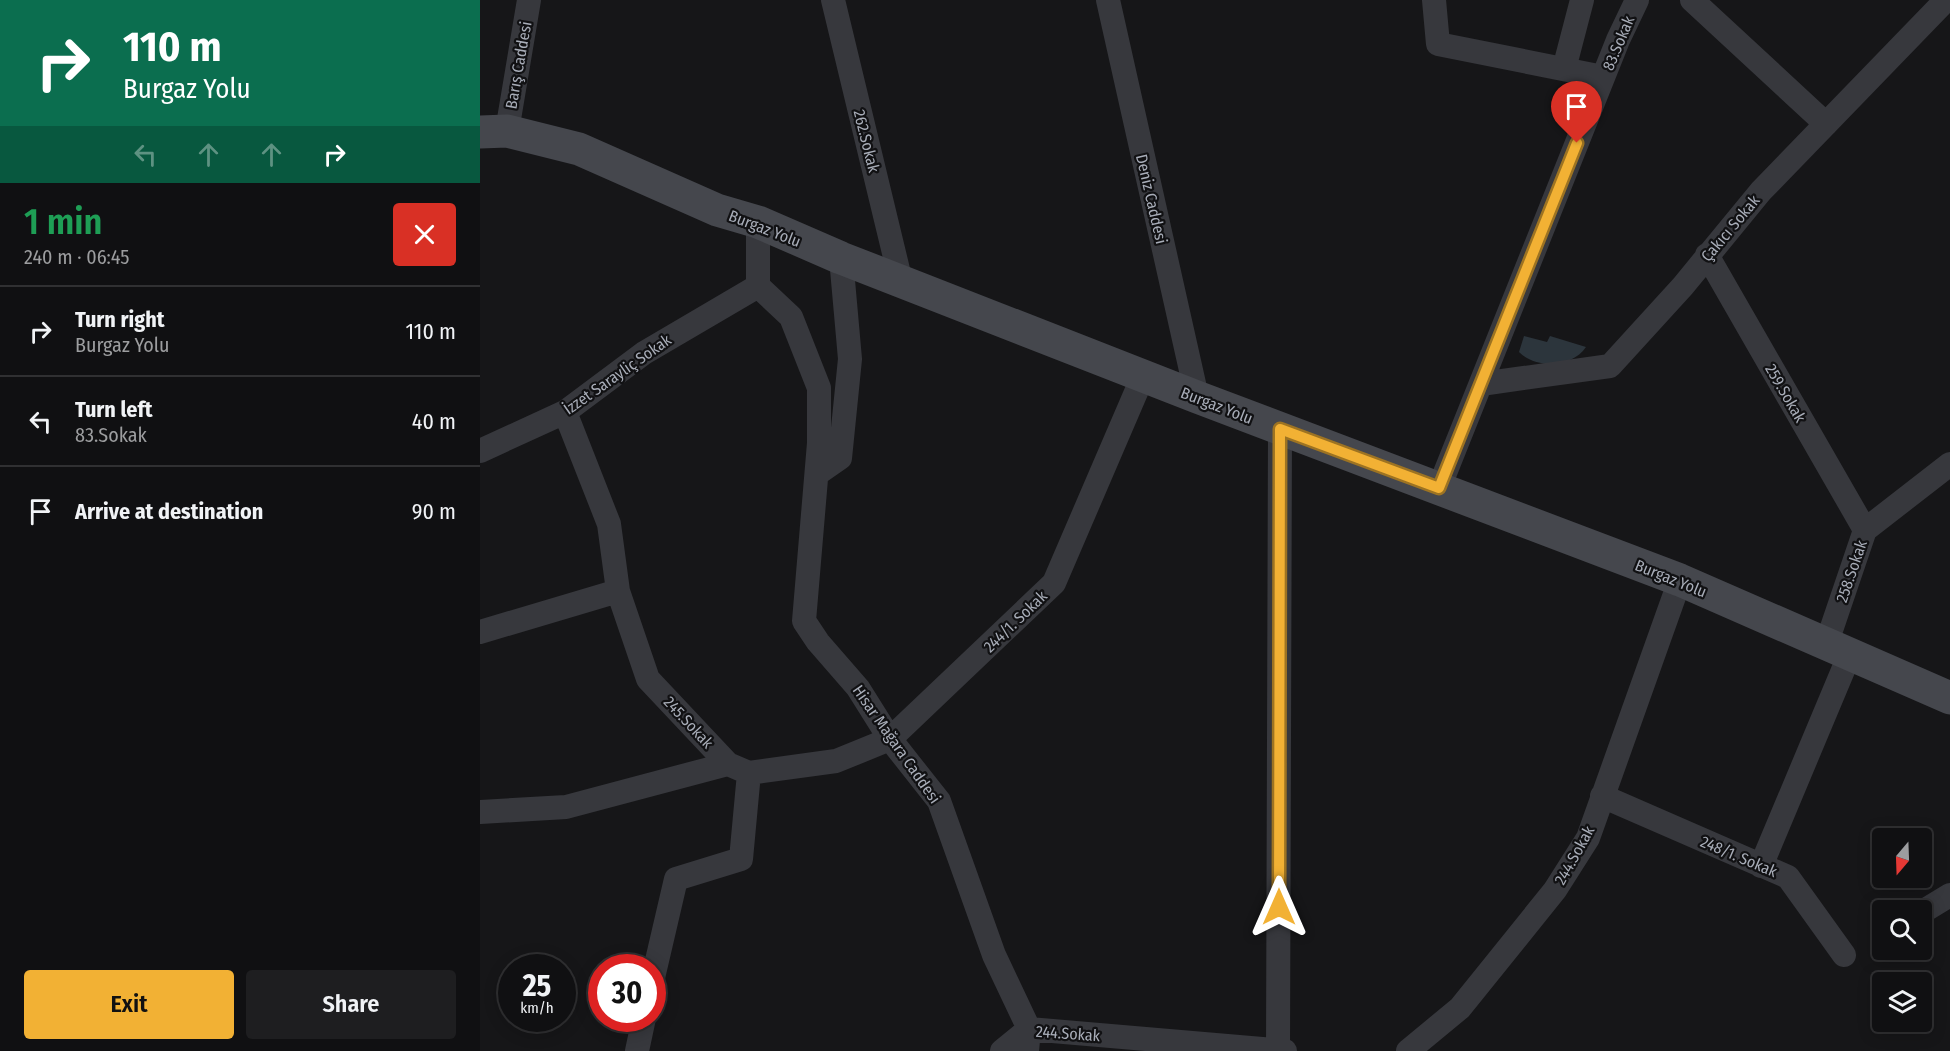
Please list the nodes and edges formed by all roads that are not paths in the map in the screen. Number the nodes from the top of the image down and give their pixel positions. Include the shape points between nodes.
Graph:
1 (530, 0) edge
2 (833, 0) edge
3 (1108, 0) edge
4 (1434, 0) edge
5 (1582, 0) edge
6 (1637, 0) edge
7 (1692, 0) edge
8 (1946, 0) edge
9 (1564, 69) junction
10 (1603, 77) junction
11 (1826, 124) junction
12 (494, 131) edge
13 (758, 222) junction
14 (1707, 255) junction
15 (841, 258) junction
16 (901, 282) junction
17 (758, 286) junction
18 (1143, 376) junction
19 (1481, 384) junction
20 (1197, 397) junction
21 (565, 412) junction
22 (1280, 429) junction
23 (480, 451) edge
24 (1950, 464) edge
25 (817, 474) junction
26 (1439, 488) junction
27 (1865, 530) junction
28 (1680, 580) junction
29 (618, 591) junction
30 (480, 632) edge
31 (1837, 650) junction
32 (1950, 698) edge
33 (890, 740) junction
34 (728, 764) junction
35 (750, 773) junction
36 (1602, 796) junction
37 (480, 812) edge
38 (1761, 866) junction
39 (1950, 896) edge
40 (1932, 906) edge
41 (659, 954) edge
42 (1844, 955) dead end
43 (641, 1032) edge
44 (1028, 1040) edge
45 (1415, 1048) edge
46 (637, 1051) edge
47 (1002, 1051) edge
48 (1278, 1051) edge
49 (1285, 1051) edge

1 - 12 street, Barış Caddesi
2 - 16 street, 262.Sokak
3 - 20 street, Deniz Caddesi
4 - 9 street via 1438,44
5 - 9 street
6 - 10 street, 83.Sokak
7 - 11 street
8 - 11 street, Çakıcı Sokak
9 - 10 street
10 - 19 street, 83.Sokak
11 - 14 street, Çakıcı Sokak via 1761,191
12 - 13 street, Burgaz Yolu via 579,149 717,210
13 - 15 street, Burgaz Yolu
13 - 17 street
14 - 19 street, Çakıcı Sokak via 1610,366
14 - 27 street, 259.Sokak
15 - 16 street, Burgaz Yolu
15 - 25 street via 850,359 840,458
16 - 18 street, Burgaz Yolu
17 - 21 street, İzzet Sarayliç Sokak via 644,353
17 - 25 street, Hisar Mağara Caddesi via 791,317 819,388
18 - 20 street, Burgaz Yolu
18 - 33 street, 244/1. Sokak via 1054,583
19 - 26 street, 83.Sokak
20 - 22 street, Burgaz Yolu
21 - 23 street, İzzet Sarayliç Sokak
21 - 29 street, 245.Sokak via 609,524
22 - 26 street, Burgaz Yolu
22 - 48 street
24 - 27 street, 258.Sokak
25 - 33 street, Hisar Mağara Caddesi via 804,621 858,688
26 - 28 street, Burgaz Yolu
27 - 31 street, 258.Sokak
28 - 31 street, Burgaz Yolu
28 - 36 street, 244.Sokak
29 - 30 street
29 - 34 street, 245.Sokak via 648,679
31 - 32 street, Burgaz Yolu
31 - 38 street, 258.Sokak
33 - 35 street via 837,761
33 - 44 street, Hisar Mağara Caddesi via 939,801
34 - 35 street, 245.Sokak
34 - 37 street via 566,807
35 - 41 street via 741,859 676,879
36 - 38 street, 248/1. Sokak
36 - 45 street, 244.Sokak via 1588,838 1555,890 1460,1008
38 - 42 street, 248/1. Sokak via 1788,877
39 - 40 street
43 - 46 street
44 - 47 street, 244.Sokak
44 - 48 street, 244.Sokak
48 - 49 street, 244.Sokak

